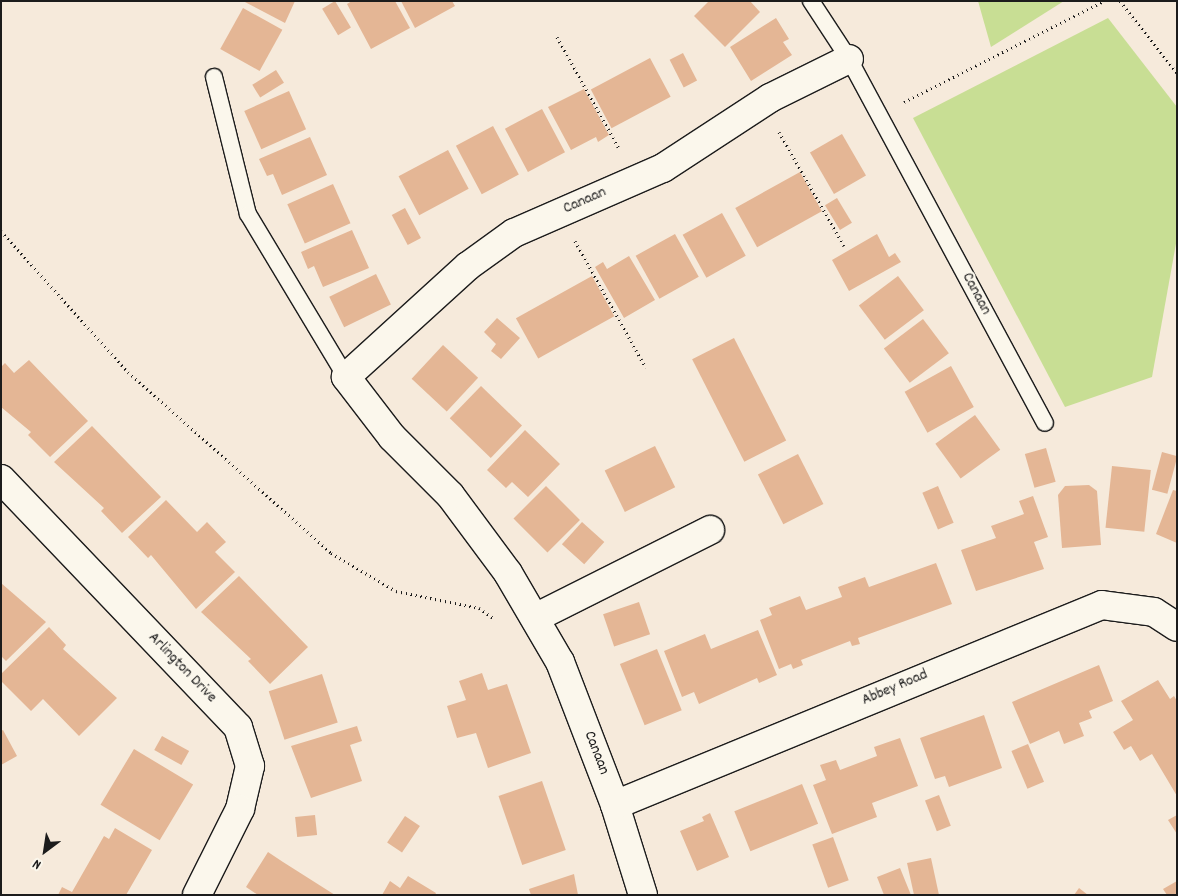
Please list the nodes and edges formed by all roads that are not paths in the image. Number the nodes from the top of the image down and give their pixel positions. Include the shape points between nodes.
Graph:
1 (811, 1) edge
2 (849, 59) junction
3 (214, 77) dead end
4 (346, 378) junction
5 (1045, 422) dead end
6 (1, 480) edge
7 (710, 530) dead end
8 (535, 618) junction
9 (1177, 627) edge
10 (615, 805) junction
11 (197, 895) edge
12 (643, 895) edge

1 - 2 lane, Canaan
2 - 4 street, Canaan via 762,104 705,142 636,179 514,233 468,266
2 - 5 lane, Canaan
3 - 4 lane, Canaan via 248,214
4 - 8 street, Canaan via 392,437 450,495
6 - 11 street, Arlington Drive via 238,727 250,766 240,809
7 - 8 street
8 - 10 street, Canaan via 560,662
9 - 10 street, Abbey Road via 1154,612 1102,606
10 - 12 street, Canaan

